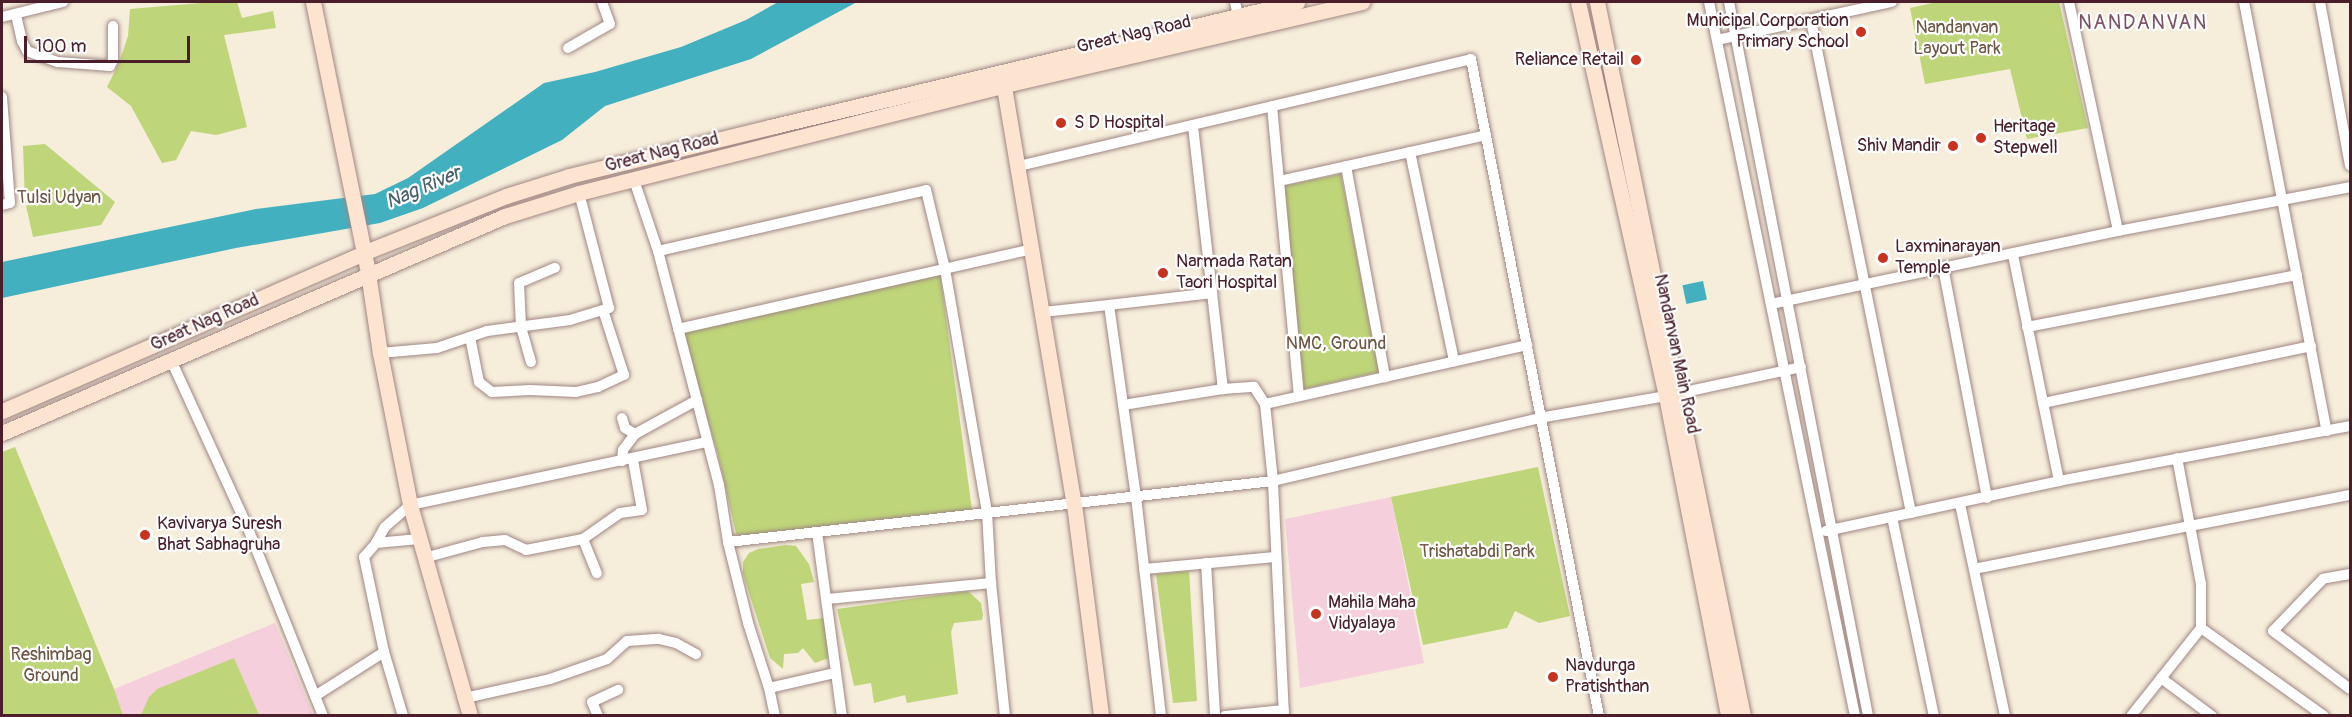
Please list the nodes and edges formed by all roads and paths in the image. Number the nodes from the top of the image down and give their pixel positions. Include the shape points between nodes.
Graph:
1 (63, 2) edge
2 (313, 2) edge
3 (602, 2) edge
4 (1297, 2) edge
5 (1363, 2) edge
6 (1578, 2) edge
7 (1597, 2) edge
8 (1709, 2) edge
9 (1729, 2) edge
10 (1892, 2) edge
11 (2069, 2) edge
12 (2244, 2) edge
13 (2320, 2) edge
14 (1236, 8) edge
15 (16, 15) junction
16 (2, 17) edge
17 (1811, 20) junction
18 (113, 26) dead end
19 (1736, 35) junction
20 (1717, 40) junction
21 (568, 48) dead end
22 (1003, 78) junction
23 (2, 97) edge
24 (1272, 106) junction
25 (1192, 125) junction
26 (1486, 135) junction
27 (1410, 152) junction
28 (1346, 165) junction
29 (2350, 165) edge
30 (1019, 166) junction
31 (634, 180) junction
32 (1279, 181) junction
33 (2350, 187) edge
34 (579, 193) junction
35 (2282, 200) junction
36 (2, 205) edge
37 (2118, 231) junction
38 (362, 246) junction
39 (1032, 249) junction
40 (658, 252) junction
41 (2013, 255) junction
42 (1942, 267) junction
43 (555, 268) dead end
44 (945, 269) junction
45 (368, 273) junction
46 (2297, 274) junction
47 (1863, 284) junction
48 (1212, 293) junction
49 (1788, 301) junction
50 (1771, 304) junction
51 (1109, 305) junction
52 (603, 310) junction
53 (1043, 312) junction
54 (521, 326) junction
55 (2027, 327) junction
56 (678, 329) junction
57 (470, 337) junction
58 (1527, 345) junction
59 (2311, 345) junction
60 (381, 353) junction
61 (171, 360) junction
62 (1454, 361) junction
63 (531, 362) dead end
64 (1801, 367) junction
65 (1784, 370) junction
66 (1385, 377) junction
67 (1223, 389) junction
68 (1672, 394) junction
69 (1299, 396) junction
70 (697, 400) junction
71 (2043, 402) junction
72 (1265, 404) junction
73 (1123, 405) junction
74 (2, 411) edge
75 (622, 418) dead end
76 (1539, 418) junction
77 (2350, 426) edge
78 (2327, 431) junction
79 (2, 433) edge
80 (634, 434) junction
81 (708, 442) junction
82 (2177, 458) junction
83 (627, 460) junction
84 (1273, 481) junction
85 (2059, 481) junction
86 (2350, 495) edge
87 (1136, 497) junction
88 (1987, 498) junction
89 (1074, 504) junction
90 (1960, 504) junction
91 (410, 505) junction
92 (987, 512) junction
93 (1911, 513) junction
94 (1892, 517) junction
95 (2190, 526) junction
96 (1832, 530) junction
97 (817, 532) junction
98 (1817, 533) junction
99 (419, 539) junction
100 (583, 539) junction
101 (728, 542) junction
102 (376, 543) junction
103 (1275, 557) junction
104 (424, 558) junction
105 (1206, 563) junction
106 (1144, 569) junction
107 (1974, 569) junction
108 (597, 573) dead end
109 (2350, 574) edge
110 (991, 583) junction
111 (827, 600) junction
112 (2201, 628) junction
113 (384, 652) junction
114 (696, 654) dead end
115 (835, 673) junction
116 (2162, 678) junction
117 (769, 688) junction
118 (2350, 689) edge
119 (618, 690) dead end
120 (315, 696) junction
121 (465, 698) junction
122 (1284, 713) edge
123 (323, 716) edge
124 (403, 716) edge
125 (470, 716) edge
126 (598, 716) edge
127 (775, 716) edge
128 (842, 716) edge
129 (1005, 716) edge
130 (1101, 716) edge
131 (1161, 716) edge
132 (1215, 716) edge
133 (1225, 716) edge
134 (1599, 716) edge
135 (1728, 716) edge
136 (1743, 716) edge
137 (1855, 716) edge
138 (1869, 716) edge
139 (1934, 716) edge
140 (2005, 716) edge
141 (2131, 716) edge
142 (2212, 716) edge
143 (2324, 716) edge

1 - 15 street
2 - 38 main road
3 - 21 street via 610,24
4 - 14 main road, Great Nag Road
5 - 22 main road, Great Nag Road
6 - 68 main road, Nandanvan Main Road
7 - 68 main road
8 - 20 street
9 - 19 street
10 - 17 street
11 - 37 street
12 - 35 street
13 - 29 street
14 - 22 main road, Great Nag Road
15 - 16 street
15 - 18 street via 27,51 58,62 110,66
17 - 19 street
17 - 47 street
19 - 20 street
19 - 49 street
20 - 50 street
22 - 30 main road
22 - 31 main road, Great Nag Road
22 - 38 main road, Great Nag Road via 569,176
23 - 36 street via 10,203
24 - 25 street
24 - 26 street via 1471,59
24 - 32 street
25 - 30 street
25 - 48 street
26 - 27 street
26 - 58 street
27 - 28 street
27 - 62 street
28 - 32 street
28 - 66 street
30 - 39 main road
31 - 34 main road, Great Nag Road
31 - 40 street
32 - 69 street
33 - 35 street
34 - 45 main road, Great Nag Road via 505,216
34 - 52 street via 609,308
35 - 37 street
35 - 46 street
37 - 41 street
38 - 45 main road
38 - 74 main road, Great Nag Road
39 - 44 street
39 - 53 main road
40 - 44 street via 926,190
40 - 56 street
41 - 42 street
41 - 55 street
42 - 47 street
42 - 88 street
43 - 54 street via 519,283
44 - 56 street
44 - 92 street
45 - 60 main road
45 - 61 main road, Great Nag Road
46 - 55 street
46 - 59 street
47 - 49 street
47 - 93 street
48 - 51 street
48 - 67 street
49 - 50 street
49 - 64 street
50 - 65 street
51 - 53 street
51 - 73 street
52 - 54 street via 570,320
52 - 57 street via 624,375 587,390 492,392 479,382
53 - 89 main road
54 - 57 street
54 - 63 street
55 - 71 street
56 - 70 street
57 - 60 street via 437,348
58 - 62 street
58 - 76 street
59 - 71 street
59 - 78 street
60 - 91 main road
61 - 79 main road, Great Nag Road
61 - 120 street via 246,526
62 - 66 street
64 - 65 street
64 - 96 street
65 - 68 street
65 - 98 street
66 - 69 street
67 - 72 street via 1254,387
67 - 73 street
68 - 76 street
68 - 135 main road, Nandanvan Main Road
68 - 136 main road
69 - 72 street
70 - 80 street
70 - 81 street
71 - 85 street
72 - 84 street
73 - 87 street
75 - 80 street via 625,428
76 - 84 street
76 - 134 street
77 - 78 street
78 - 82 street
80 - 83 street via 623,450
81 - 83 street
81 - 101 street
82 - 85 street
82 - 95 street
83 - 91 street
83 - 100 street via 642,510 620,513
84 - 87 street
84 - 103 street
85 - 88 street
86 - 95 street
87 - 89 street
87 - 106 street
88 - 90 street
89 - 92 street
89 - 130 main road
90 - 93 street
90 - 107 street
91 - 99 main road
91 - 102 street via 385,527
92 - 97 street
92 - 110 street
93 - 94 street
94 - 96 street
94 - 139 street
95 - 107 street
95 - 112 street via 2201,584
96 - 98 street
96 - 138 street
97 - 101 street
97 - 111 street
98 - 137 street
99 - 102 street
99 - 104 main road
100 - 104 street via 526,550 505,540 483,542
100 - 108 street
101 - 117 street
102 - 113 street via 364,557
103 - 105 street
103 - 122 street
104 - 121 main road
105 - 106 street
105 - 132 street
106 - 131 street
107 - 140 street
109 - 118 street via 2323,579 2273,631
110 - 111 street
110 - 129 street
111 - 115 street
112 - 116 street
112 - 143 street
113 - 120 street
113 - 124 street
114 - 121 street via 659,639 627,641 607,659 559,676
115 - 117 street
115 - 128 street
116 - 141 street
116 - 142 street
117 - 127 street
119 - 126 street via 592,702
120 - 123 street
121 - 125 main road
122 - 133 street

